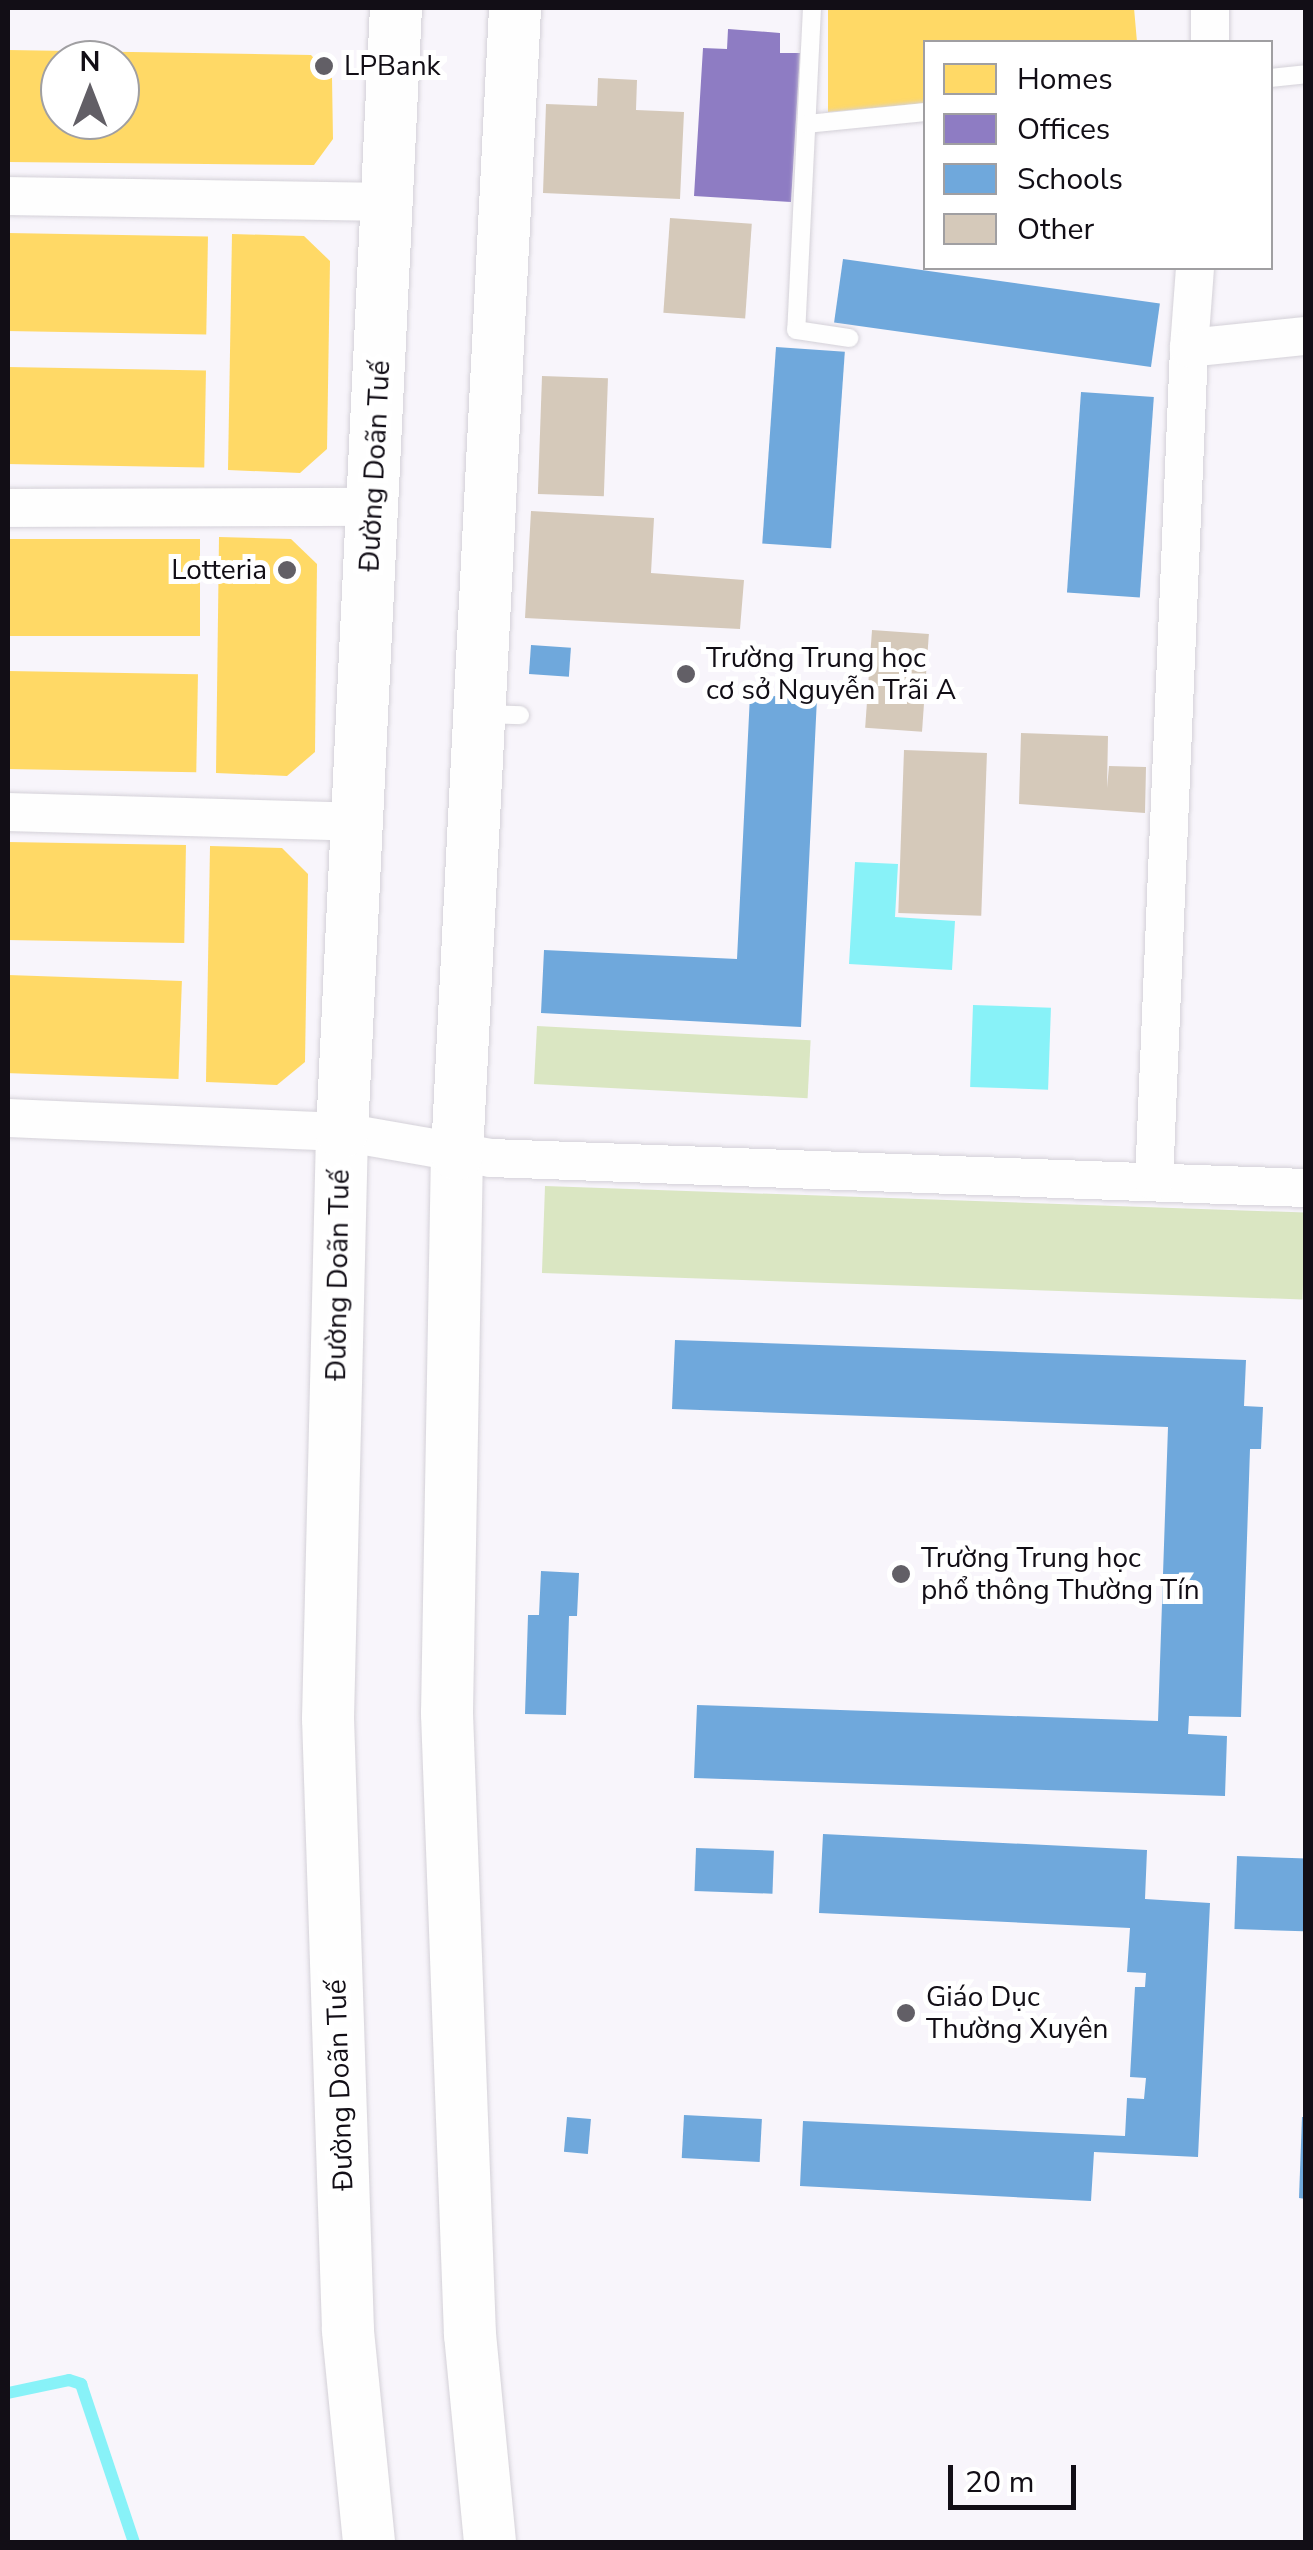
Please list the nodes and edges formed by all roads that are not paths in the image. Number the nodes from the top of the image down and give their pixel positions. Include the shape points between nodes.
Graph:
1 (396, 8) edge
2 (515, 8) edge
3 (812, 8) edge
4 (1210, 8) edge
5 (1210, 40) edge
6 (1306, 74) edge
7 (1273, 78) edge
8 (923, 112) edge
9 (806, 124) junction
10 (8, 196) edge
11 (388, 202) junction
12 (1195, 270) edge
13 (1306, 336) edge
14 (849, 338) dead end
15 (1189, 348) junction
16 (372, 507) junction
17 (8, 508) edge
18 (8, 812) edge
19 (356, 822) junction
20 (8, 1118) edge
21 (342, 1132) junction
22 (457, 1154) junction
23 (1154, 1181) junction
24 (1306, 1188) edge
25 (370, 2542) edge
26 (490, 2542) edge

1 - 11 street, Đường Doãn Tuế
2 - 22 street via 500,715
3 - 9 lane
4 - 5 street
6 - 7 lane
8 - 9 lane
9 - 14 lane via 796,330
10 - 11 street
11 - 16 street, Đường Doãn Tuế
12 - 15 street
13 - 15 street
15 - 23 street
16 - 17 street
16 - 19 street, Đường Doãn Tuế
18 - 19 street
19 - 21 street, Đường Doãn Tuế
20 - 21 street
21 - 22 street
21 - 25 street, Đường Doãn Tuế via 328,1719 348,2330
22 - 23 street
22 - 26 street via 447,1713 470,2335
23 - 24 street

